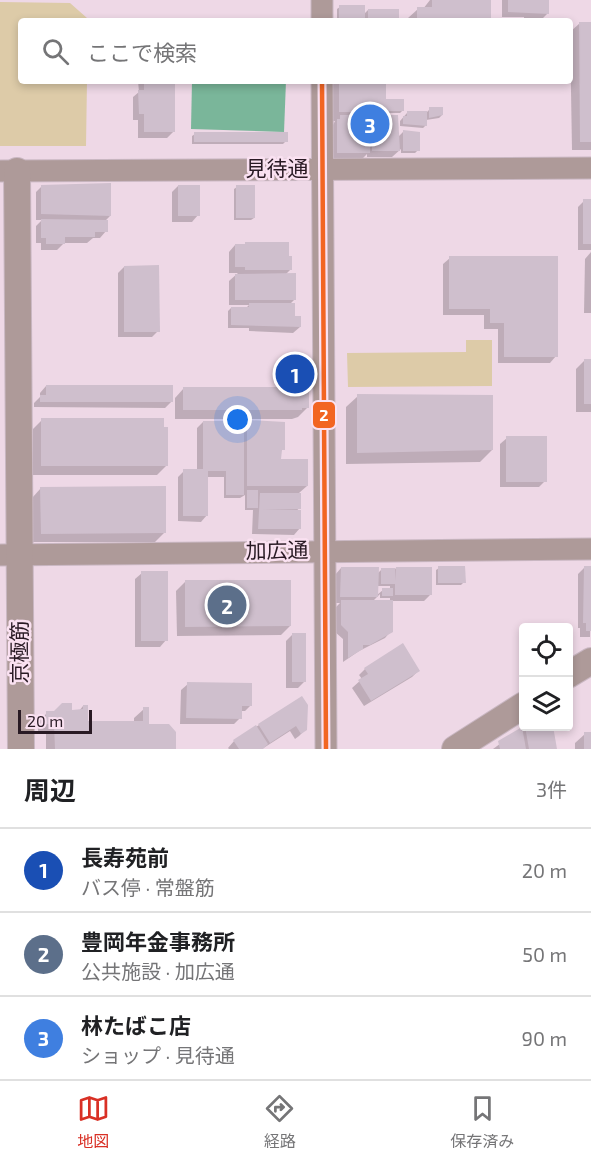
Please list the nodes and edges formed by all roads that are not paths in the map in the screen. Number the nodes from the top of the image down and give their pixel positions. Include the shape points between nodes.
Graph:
1 (322, 0) edge
2 (322, 18) edge
3 (322, 84) edge
4 (322, 168) junction
5 (591, 168) edge
6 (9, 171) edge
7 (591, 549) edge
8 (324, 550) junction
9 (10, 555) edge
10 (591, 661) edge
11 (573, 672) edge
12 (519, 708) edge
13 (21, 749) edge
14 (326, 749) edge
15 (455, 749) edge

1 - 2 street
3 - 4 street
4 - 5 street, 見待通
4 - 6 street, 見待通
4 - 8 street
6 - 9 street, 京極筋
7 - 8 street, 加広通
8 - 9 street, 加広通
8 - 14 street
9 - 13 street, 京極筋
10 - 11 street
12 - 15 street

